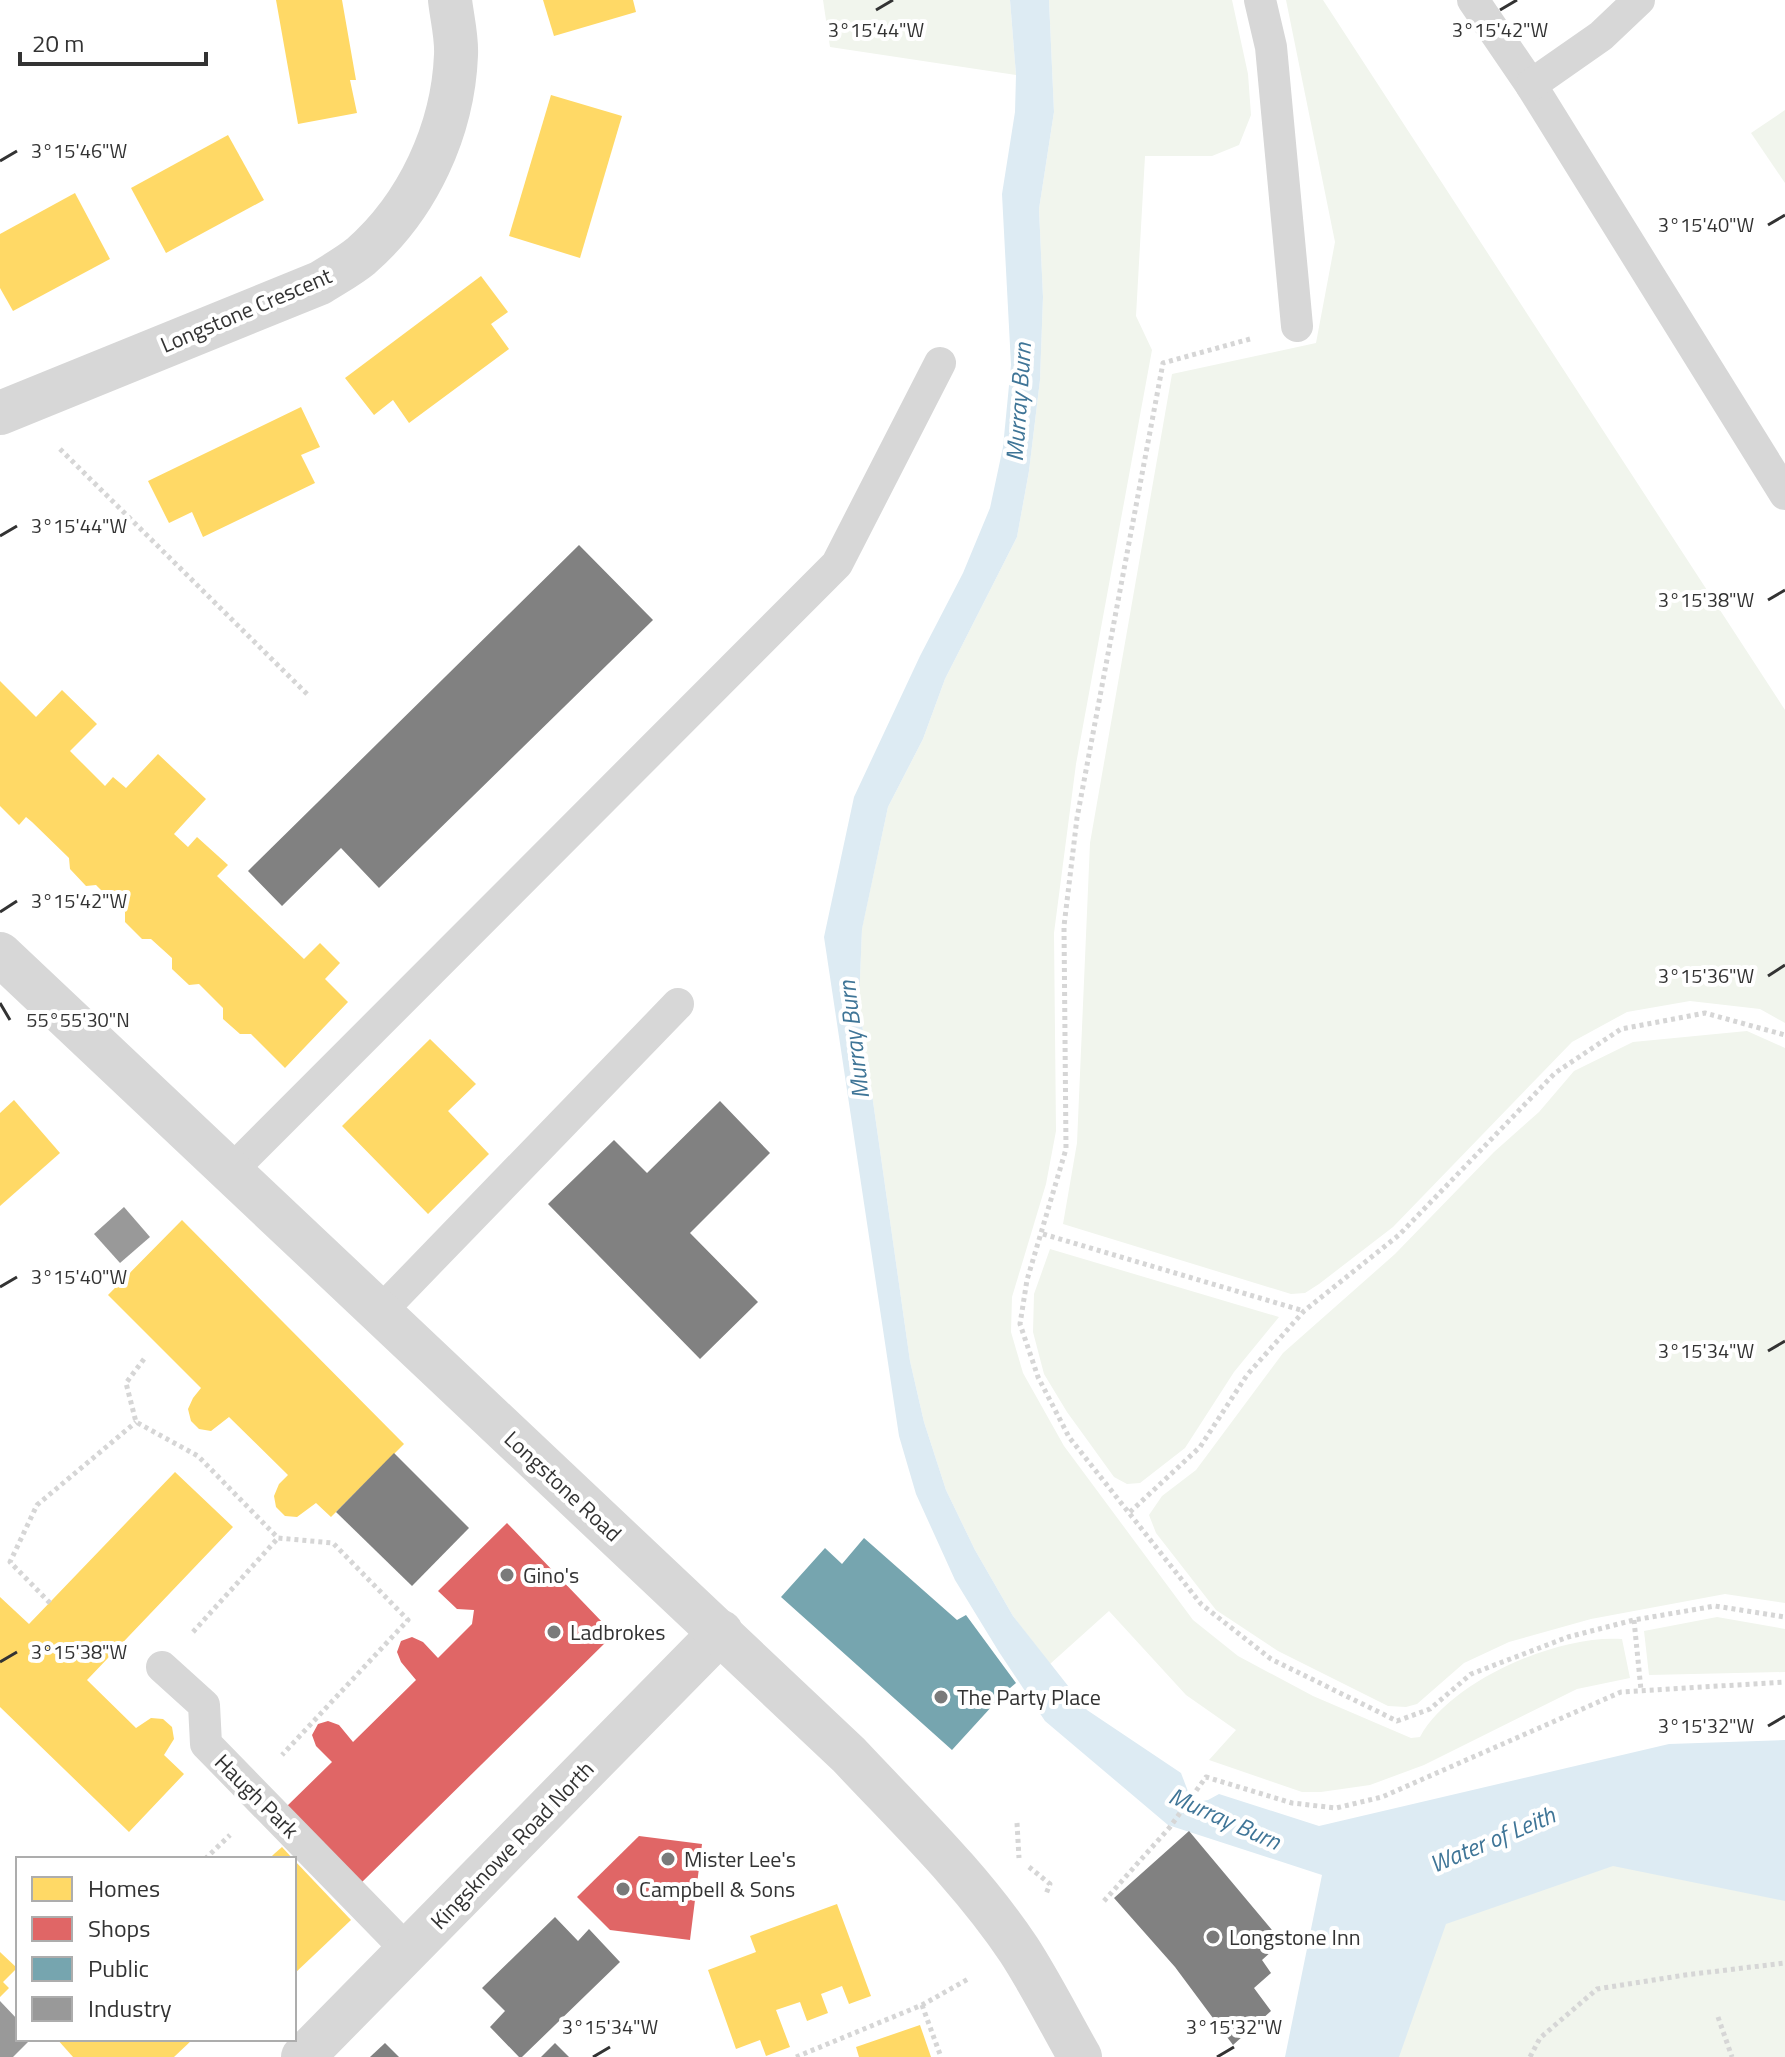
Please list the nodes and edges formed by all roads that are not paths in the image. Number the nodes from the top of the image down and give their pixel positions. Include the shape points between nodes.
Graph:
1 (450, 0) edge
2 (1260, 0) edge
3 (1473, 0) edge
4 (1639, 0) edge
5 (1531, 85) junction
6 (1297, 326) road end
7 (940, 363) dead end
8 (8, 410) edge
9 (1785, 494) edge
10 (2, 961) edge
11 (678, 1004) dead end
12 (231, 1171) junction
13 (379, 1313) junction
14 (721, 1632) junction
15 (162, 1667) road end
16 (408, 1951) junction
17 (303, 2057) edge
18 (1080, 2057) edge

1 - 8 street, Longstone Crescent via 456,63 452,100 437,148 416,189 361,256 320,283
2 - 6 lane via 1271,47
3 - 5 lane
4 - 5 lane via 1601,36
5 - 9 lane
7 - 12 lane via 837,564
10 - 12 street, Longstone Road
11 - 13 lane
12 - 13 street, Longstone Road
13 - 14 street, Longstone Road
14 - 16 street, Kingsknowe Road North
14 - 18 street, Longstone Road via 849,1755 951,1864 1019,1950
15 - 16 lane, Haugh Park via 204,1705 206,1744
16 - 17 street, Kingsknowe Road North

